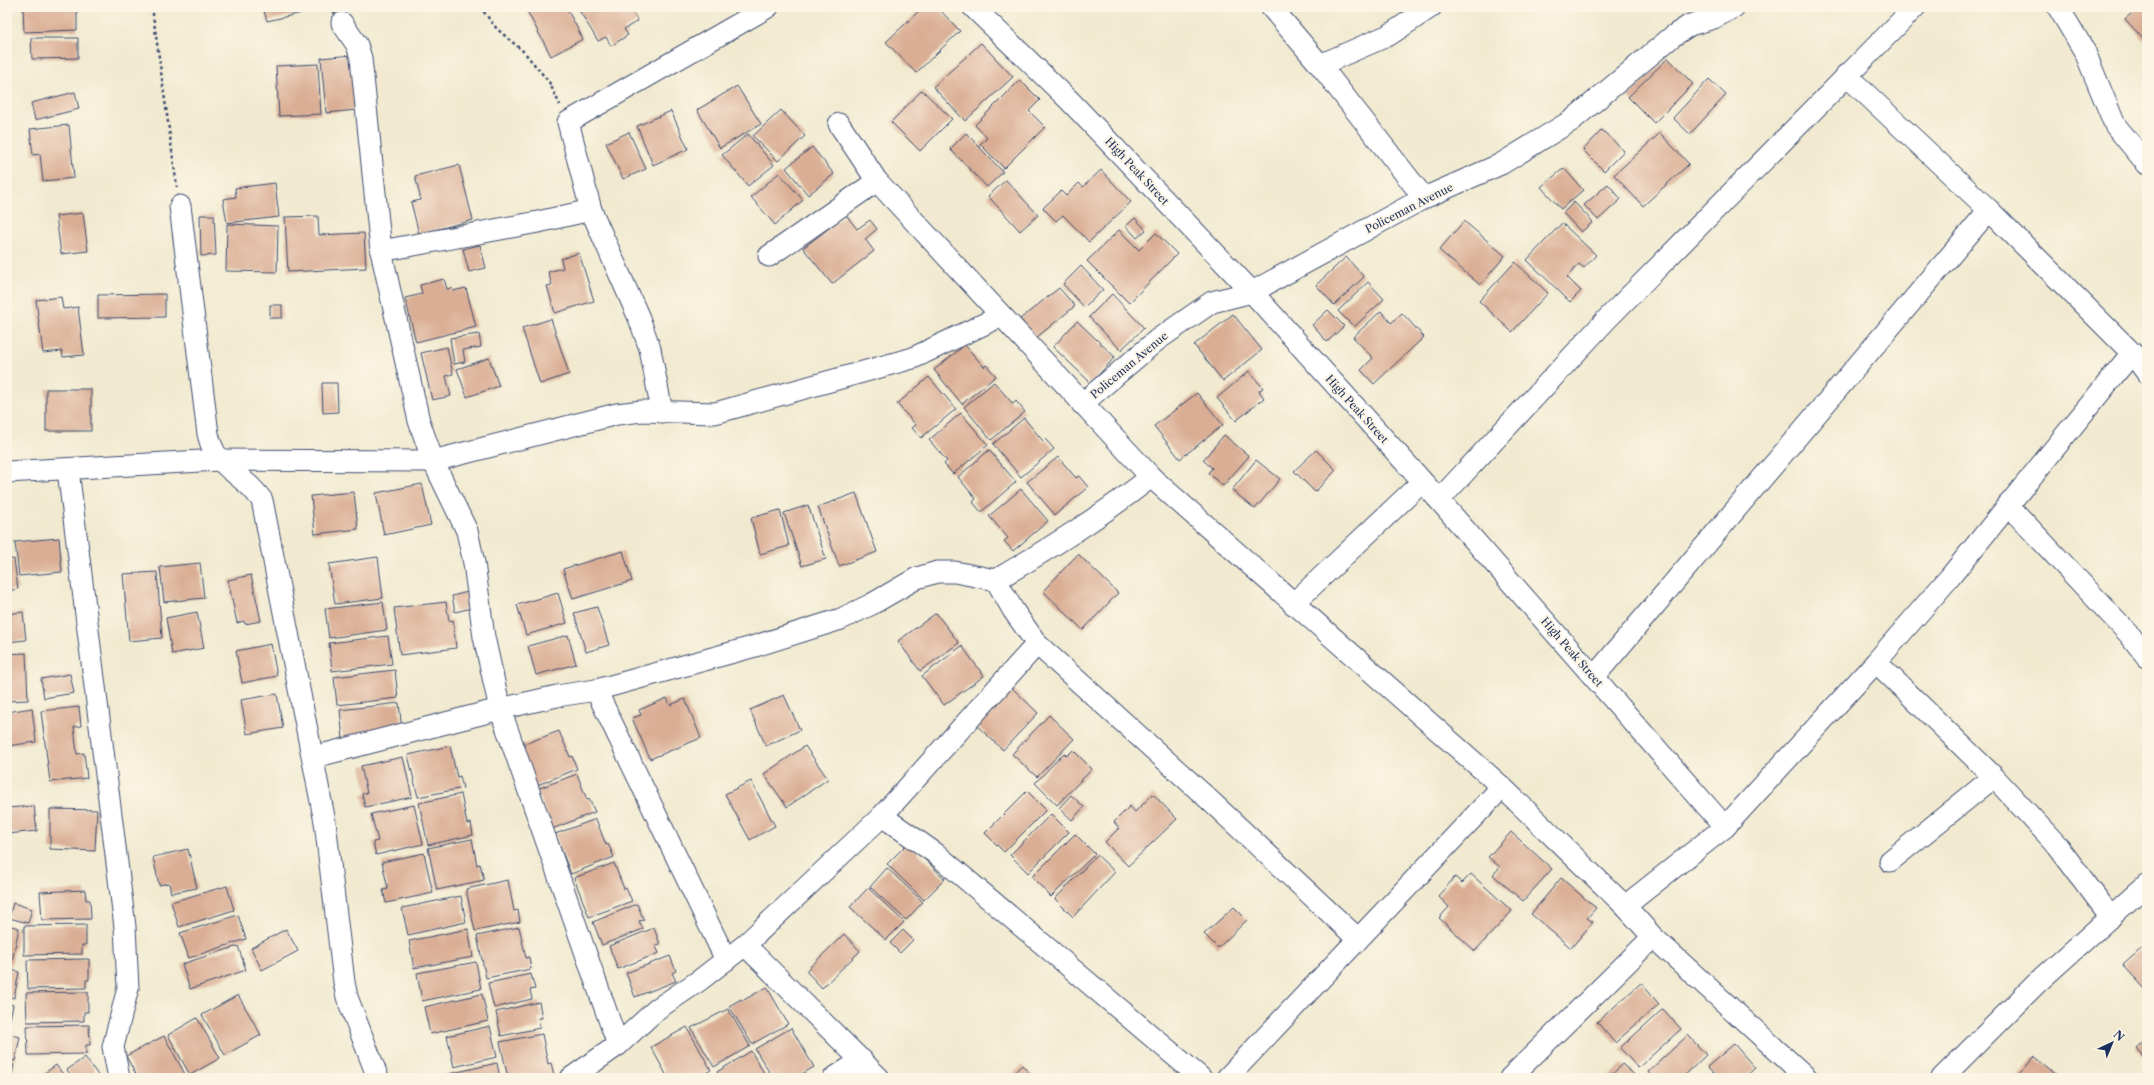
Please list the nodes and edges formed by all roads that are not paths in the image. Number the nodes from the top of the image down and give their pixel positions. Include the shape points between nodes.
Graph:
1 (768, 7) edge
2 (973, 7) edge
3 (1271, 7) edge
4 (1431, 7) edge
5 (1734, 7) edge
6 (1915, 7) edge
7 (2058, 7) edge
8 (1710, 13) edge
9 (342, 23) dead end
10 (1320, 65) junction
11 (1846, 75) junction
12 (839, 124) dead end
13 (2147, 164) edge
14 (877, 181) junction
15 (1424, 198) junction
16 (180, 206) road end
17 (591, 210) junction
18 (1990, 210) junction
19 (381, 251) junction
20 (769, 256) dead end
21 (1252, 292) junction
22 (1001, 316) junction
23 (2132, 353) junction
24 (2147, 373) edge
25 (1082, 404) junction
26 (662, 412) junction
27 (219, 460) junction
28 (433, 461) junction
29 (68, 470) junction
30 (7, 472) edge
31 (1151, 477) junction
32 (1422, 482) junction
33 (1439, 500) junction
34 (2008, 504) junction
35 (996, 580) junction
36 (1293, 604) junction
37 (1037, 644) junction
38 (2147, 657) edge
39 (1876, 662) junction
40 (1594, 677) junction
41 (596, 690) junction
42 (500, 709) junction
43 (314, 757) junction
44 (1994, 777) junction
45 (1502, 788) junction
46 (882, 816) junction
47 (1725, 827) junction
48 (1890, 861) dead end
49 (2147, 884) edge
50 (1625, 906) junction
51 (2111, 917) junction
52 (1653, 937) junction
53 (1358, 939) junction
54 (745, 945) junction
55 (726, 960) junction
56 (618, 1045) junction
57 (862, 1060) junction
58 (119, 1078) edge
59 (378, 1078) edge
60 (571, 1078) edge
61 (834, 1078) edge
62 (879, 1078) edge
63 (1201, 1078) edge
64 (1227, 1078) edge
65 (1510, 1078) edge
66 (1807, 1078) edge
67 (1942, 1078) edge

1 - 17 street via 568,122
2 - 21 street, High Peak Street via 1070,101
3 - 10 street
4 - 10 street via 1389,35
5 - 8 street, Policeman Avenue
6 - 11 street
7 - 13 street via 2085,52 2115,124
8 - 15 street, Policeman Avenue via 1673,36 1571,121 1501,164
9 - 19 street via 357,44 361,58
10 - 15 street
11 - 18 street
11 - 33 street via 1607,319
12 - 14 street
14 - 20 street
14 - 22 street
15 - 21 street, Policeman Avenue
16 - 27 street via 208,434 212,449
17 - 19 street
17 - 26 street via 650,349
18 - 23 street
18 - 40 street
19 - 28 street via 419,421
21 - 25 street, Policeman Avenue via 1212,302 1157,340
21 - 32 street, High Peak Street
22 - 25 street
22 - 26 street via 914,358 715,413
23 - 24 street
23 - 34 street
25 - 31 street
26 - 28 street via 617,414
27 - 28 street
27 - 29 street
27 - 43 street via 247,483 262,500
28 - 42 street via 467,531 484,637
29 - 30 street
29 - 58 street via 125,927 128,988 113,1047
31 - 35 street via 1088,524
31 - 36 street
32 - 33 street, High Peak Street
32 - 36 street
33 - 40 street, High Peak Street
34 - 38 street
34 - 39 street via 1950,577
35 - 37 street
35 - 41 street via 955,572 936,572 917,578 841,619 752,647
36 - 45 street
37 - 46 street
37 - 53 street
39 - 44 street
39 - 47 street
40 - 47 street, High Peak Street
41 - 42 street
41 - 55 street
42 - 43 street
42 - 56 street
43 - 59 street via 325,822 344,982 347,997
44 - 48 street
44 - 51 street via 2056,844
45 - 50 street
45 - 53 street
46 - 54 street
46 - 63 street via 935,853
47 - 50 street
49 - 51 street
50 - 52 street
51 - 67 street via 2037,983
52 - 65 street
52 - 66 street
53 - 64 street
54 - 55 street
54 - 57 street
55 - 56 street via 657,1009
56 - 60 street
57 - 61 street
57 - 62 street

